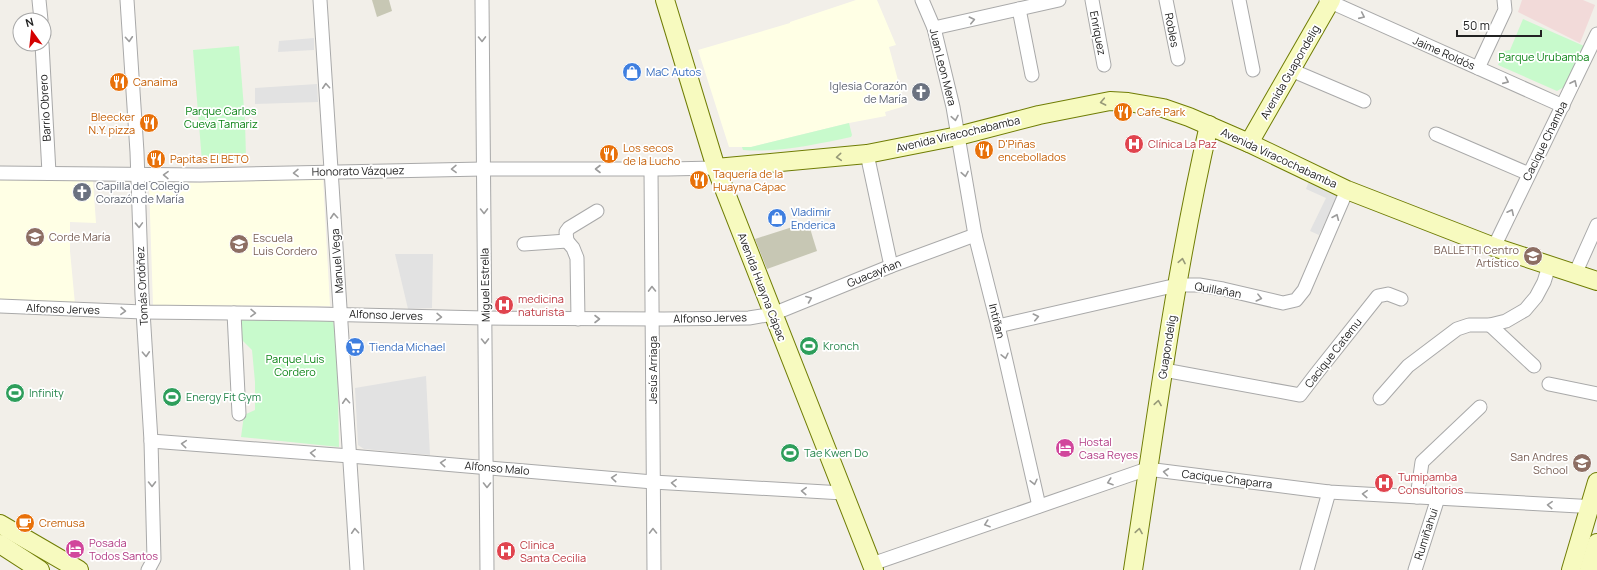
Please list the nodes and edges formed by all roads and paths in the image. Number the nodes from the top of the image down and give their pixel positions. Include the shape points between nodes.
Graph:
1 (40, 0) edge
2 (127, 0) edge
3 (320, 0) edge
4 (482, 0) edge
5 (665, 0) edge
6 (922, 0) edge
7 (1059, 0) edge
8 (1092, 0) edge
9 (1166, 0) edge
10 (1239, 0) edge
11 (1504, 0) edge
12 (1329, 1) edge
13 (1019, 9) junction
14 (41, 12) edge
15 (934, 28) junction
16 (1597, 34) edge
17 (42, 52) edge
18 (1178, 59) dead end
19 (1104, 65) dead end
20 (1478, 68) junction
21 (1253, 70) dead end
22 (1291, 70) junction
23 (1032, 75) dead end
24 (1364, 101) dead end
25 (1563, 106) junction
26 (1209, 125) junction
27 (1436, 134) dead end
28 (958, 136) junction
29 (1249, 143) junction
30 (867, 154) junction
31 (716, 168) junction
32 (484, 169) junction
33 (651, 169) junction
34 (331, 172) junction
35 (0, 173) edge
36 (49, 173) junction
37 (1529, 174) junction
38 (138, 175) junction
39 (1347, 190) junction
40 (597, 211) dead end
41 (1597, 225) edge
42 (975, 235) junction
43 (567, 241) junction
44 (524, 244) dead end
45 (1494, 247) junction
46 (891, 266) junction
47 (1549, 266) junction
48 (1575, 274) junction
49 (1597, 281) edge
50 (1177, 285) junction
51 (1401, 299) dead end
52 (0, 306) edge
53 (143, 312) junction
54 (234, 313) junction
55 (340, 314) junction
56 (773, 314) junction
57 (485, 318) junction
58 (578, 319) junction
59 (652, 319) junction
60 (1490, 325) junction
61 (998, 326) junction
62 (1534, 366) dead end
63 (1164, 370) junction
64 (1549, 384) dead end
65 (1597, 394) edge
66 (1380, 398) dead end
67 (1480, 407) dead end
68 (239, 414) dead end
69 (151, 441) junction
70 (350, 456) junction
71 (487, 467) junction
72 (1147, 469) junction
73 (653, 482) junction
74 (1597, 482) edge
75 (1329, 492) junction
76 (843, 493) junction
77 (1417, 497) junction
78 (1438, 498) junction
79 (1039, 506) junction
80 (1593, 507) edge
81 (0, 524) edge
82 (1597, 543) edge
83 (0, 544) edge
84 (873, 567) edge
85 (1310, 569) edge
86 (40, 570) edge
87 (79, 570) edge
88 (148, 570) edge
89 (357, 570) edge
90 (487, 570) edge
91 (654, 570) edge
92 (1133, 570) edge
93 (1415, 570) edge
94 (1571, 570) edge
95 (1589, 570) edge

1 - 14 street
2 -> 38 street, Tomás Ordóñez
34 -> 3 street, Manuel Vega
4 -> 32 street, Miguel Estrella
5 - 31 street, Avenida Huayna Cápac
6 - 15 street, Juan Leon Mera
7 - 13 street
8 - 19 street, Enriquez
9 - 18 street, Robles
10 - 21 street
11 - 20 street via 1505,10
12 -> 20 street, Jaime Roldós
12 - 22 street, Avenida Guapondelig
15 -> 13 street
13 - 23 street
15 -> 28 street, Juan Leon Mera
25 -> 16 street, Cacique Chamba
17 - 36 street, Barrio Obrero
20 -> 25 street, Jaime Roldós
22 - 24 street
22 - 29 street, Avenida Guapondelig
25 - 37 street, Cacique Chamba
26 -> 28 street, Avenida Viracochabamba via 1163,108 1110,101 1039,115
26 - 29 street, Avenida Viracochabamba
50 -> 26 street, Guapondelig
27 - 37 street
28 - 30 street, Avenida Viracochabamba
28 -> 42 street, Intiñan
29 - 39 street, Avenida Viracochabamba
30 -> 31 street, Avenida Viracochabamba
30 - 46 street
31 - 33 street, Honorato Vázquez
31 - 56 street, Avenida Huayna Cápac
33 -> 32 street, Honorato Vázquez
32 -> 34 street, Honorato Vázquez
32 -> 57 street, Miguel Estrella
59 -> 33 street, Jesús Arriaga
34 -> 38 street, Honorato Vázquez
55 -> 34 street, Manuel Vega
35 - 36 street, Honorato Vázquez
36 - 38 street, Honorato Vázquez
45 -> 37 street, Cacique Chamba
38 -> 53 street, Tomás Ordóñez
39 - 45 street, Avenida Viracochabamba
50 -> 39 street, Quillañan via 1223,289 1283,303 1296,300 1304,290
40 - 43 street via 569,228 566,232
41 - 48 street
42 - 46 street, Guacayñan
42 - 61 street, Intiñan
43 - 44 street
43 - 58 street via 577,258
45 - 47 street, Avenida Viracochabamba
56 -> 46 street, Guacayñan
47 - 48 street, Avenida Viracochabamba
47 - 60 street via 1536,297 1525,310 1506,321
48 - 49 street, Avenida Viracochabamba
61 -> 50 street, Quillañan
50 - 63 street, Guapondelig
51 - 63 street, Cacique Catemu via 1388,294 1378,296 1300,395
52 -> 53 street, Alfonso Jerves
53 - 54 street, Alfonso Jerves
53 -> 69 street, Tomás Ordóñez
54 -> 55 street, Alfonso Jerves
54 - 68 street
55 -> 57 street, Alfonso Jerves
70 -> 55 street, Manuel Vega
56 - 59 street, Alfonso Jerves via 749,318
56 - 76 street, Avenida Huayna Cápac
57 - 58 street, Alfonso Jerves
57 -> 71 street, Miguel Estrella
58 -> 59 street, Alfonso Jerves
59 - 73 street, Jesús Arriaga
60 - 62 street
60 - 66 street via 1469,325 1457,329 1408,366
61 -> 79 street, Intiñan
72 -> 63 street, Guapondelig
64 - 65 street
67 - 77 street via 1422,462
70 -> 69 street, Alfonso Malo
69 -> 88 street, Tomás Ordóñez via 154,559
71 -> 70 street, Alfonso Malo
89 -> 70 street, Manuel Vega
73 -> 71 street, Alfonso Malo
71 -> 90 street, Miguel Estrella
75 -> 72 street, Cacique Chaparra
72 -> 79 street, Cacique Chaparra
92 -> 72 street, Guapondelig
76 -> 73 street, Alfonso Malo
91 -> 73 street, Jesús Arriaga
74 - 80 street
77 -> 75 street, Cacique Chaparra
75 - 85 street
76 - 84 street, Avenida Huayna Cápac
77 - 78 street, Cacique Chaparra
80 -> 78 street, Cacique Chaparra
78 - 93 street, Rumiñahui
79 -> 84 street, Cacique Chaparra
80 - 94 street
81 - 87 street
82 - 95 street
83 - 86 street

